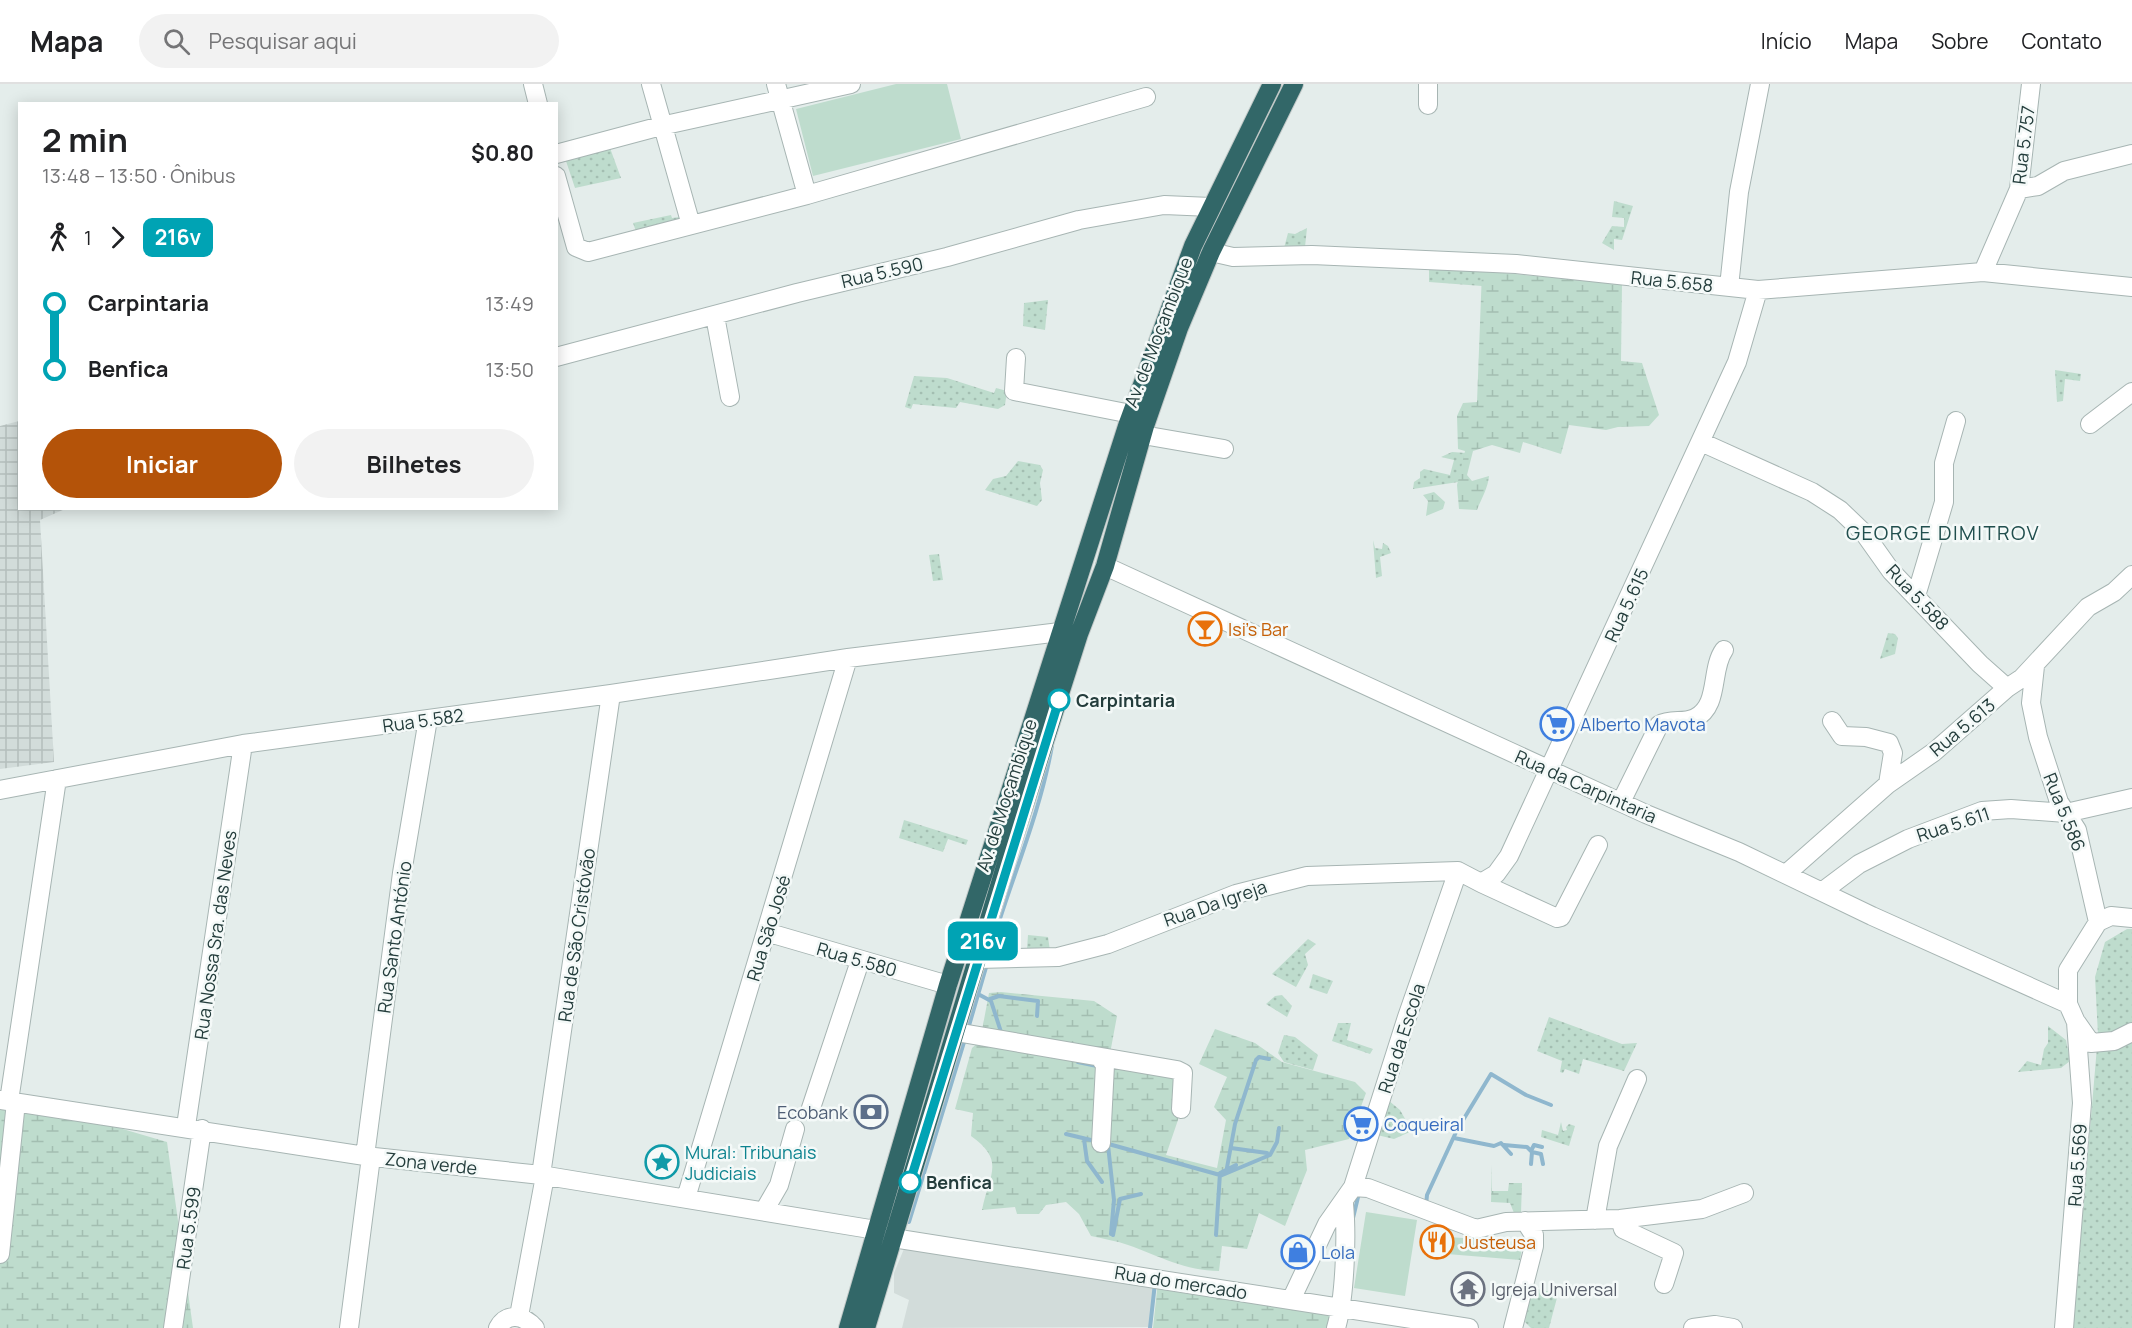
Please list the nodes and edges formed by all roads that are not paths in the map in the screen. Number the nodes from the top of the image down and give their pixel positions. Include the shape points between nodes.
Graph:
1 (533, 84) edge
2 (651, 84) edge
3 (851, 84) edge
4 (1272, 84) edge
5 (1294, 84) edge
6 (1428, 84) edge
7 (1760, 84) edge
8 (2031, 84) edge
9 (779, 93) edge
10 (1146, 97) dead end
11 (538, 102) edge
12 (1428, 105) dead end
13 (661, 126) junction
14 (558, 152) edge
15 (2132, 154) edge
16 (558, 183) edge
17 (2019, 189) junction
18 (807, 195) junction
19 (1211, 207) junction
20 (691, 225) junction
21 (1211, 252) junction
22 (1983, 272) junction
23 (1729, 287) junction
24 (2132, 287) edge
25 (1758, 290) junction
26 (715, 316) junction
27 (558, 356) edge
28 (1016, 358) dead end
29 (2132, 392) edge
30 (730, 397) dead end
31 (1131, 414) junction
32 (1956, 421) dead end
33 (2090, 424) dead end
34 (1143, 435) junction
35 (1701, 442) junction
36 (1224, 449) dead end
37 (1105, 566) junction
38 (2132, 575) edge
39 (1916, 596) junction
40 (1060, 632) junction
41 (1079, 634) junction
42 (1724, 650) dead end
43 (849, 658) junction
44 (2035, 666) junction
45 (2007, 688) junction
46 (611, 694) junction
47 (428, 719) junction
48 (1832, 721) dead end
49 (243, 744) junction
50 (1549, 769) junction
51 (57, 779) junction
52 (1888, 784) junction
53 (0, 790) edge
54 (2132, 798) edge
55 (1621, 802) junction
56 (2066, 813) junction
57 (1598, 845) dead end
58 (1458, 871) junction
59 (1786, 874) junction
60 (1481, 883) junction
61 (1823, 891) junction
62 (2132, 918) edge
63 (2098, 922) junction
64 (766, 932) junction
65 (978, 959) junction
66 (860, 961) junction
67 (948, 985) junction
68 (2068, 1004) junction
69 (2076, 1022) junction
70 (956, 1032) junction
71 (2132, 1032) edge
72 (1100, 1058) junction
73 (1637, 1079) dead end
74 (8, 1101) edge
75 (1181, 1109) dead end
76 (810, 1111) dead end
77 (194, 1128) junction
78 (795, 1129) dead end
79 (1101, 1143) dead end
80 (368, 1156) junction
81 (543, 1176) junction
82 (1353, 1187) junction
83 (1744, 1193) dead end
84 (686, 1198) junction
85 (1344, 1204) junction
86 (764, 1211) junction
87 (1620, 1219) junction
88 (1595, 1220) junction
89 (1525, 1221) junction
90 (876, 1230) junction
91 (893, 1238) junction
92 (0, 1254) edge
93 (1664, 1284) dead end
94 (1291, 1300) junction
95 (1341, 1309) junction
96 (519, 1316) junction
97 (1438, 1325) edge
98 (155, 1328) edge
99 (173, 1328) edge
100 (349, 1328) edge
101 (498, 1328) edge
102 (536, 1328) edge
103 (848, 1328) edge
104 (866, 1328) edge
105 (1336, 1328) edge
106 (1469, 1328) edge
107 (1513, 1328) edge
108 (1693, 1328) edge
109 (1733, 1328) edge
110 (2064, 1328) edge

1 - 11 street
2 - 13 street
3 - 9 street
4 - 19 highway, Av. de Moçambique
5 - 21 highway, Av. de Moçambique
6 - 12 street
7 - 23 street via 1739,192
8 - 17 street, Rua 5.757
9 - 13 street
9 - 18 street
10 - 18 street
13 - 14 street
13 - 20 street
15 - 17 street via 2064,171 2037,186
16 - 20 street via 576,247 582,252
17 - 22 street, Rua 5.757
18 - 20 street
19 - 26 street, Rua 5.590 via 1164,206 1106,214
19 - 31 highway, Av. de Moçambique via 1163,322
21 - 23 street, Rua 5.658 via 1233,257 1312,255 1516,264
21 - 34 highway, Av. de Moçambique via 1179,328
22 - 24 street, Rua 5.658
22 - 25 street, Rua 5.658
23 - 25 street, Rua 5.658
25 - 35 street, Rua 5.615 via 1739,357
26 - 27 street, Rua 5.590
26 - 30 street
28 - 31 street via 1014,391
29 - 33 street
31 - 40 highway, Av. de Moçambique
32 - 39 street via 1944,463 1944,502
34 - 36 street
34 - 37 highway, Av. de Moçambique
35 - 39 street, Rua 5.588 via 1791,482 1840,510
35 - 50 street, Rua 5.615
37 - 41 highway, Av. de Moçambique
37 - 50 street, Rua da Carpintaria
38 - 44 street, Rua 5.613 via 2088,606
39 - 45 street, Rua 5.588
40 - 41 street, Rua 5.582
40 - 43 street, Rua 5.582
40 - 67 highway, Av. de Moçambique
41 - 65 highway, Av. de Moçambique
42 - 55 street via 1705,711 1696,718 1668,720 1659,725
43 - 46 street, Rua 5.582
43 - 64 street, Rua São José
44 - 45 street, Rua 5.613
44 - 56 street, Rua 5.586 via 2031,703 2038,738
45 - 52 street, Rua 5.613 via 1934,752
46 - 47 street, Rua 5.582
46 - 81 street, Rua de São Cristóvão
47 - 49 street, Rua 5.582
47 - 80 street, Rua Santo António via 402,873
48 - 52 street via 1842,736 1866,737 1889,744 1893,753
49 - 51 street, Rua 5.582
49 - 77 street, Rua Nossa Sra. das Neves
50 - 55 street, Rua da Carpintaria
50 - 60 street, Rua 5.615 via 1509,856 1496,874
51 - 53 street, Rua 5.582
51 - 74 street
52 - 59 street, Rua 5.613
54 - 56 street, Rua 5.611
55 - 59 street, Rua da Carpintaria
56 - 61 street, Rua 5.611 via 1982,811 1908,839 1859,864
56 - 63 street, Rua 5.586 via 2077,830
57 - 60 street via 1561,917
58 - 60 street
58 - 65 street, Rua Da Igreja via 1307,876 1236,894 1108,944 1059,957
58 - 82 street, Rua da Escola
59 - 61 street, Rua da Carpintaria
61 - 68 street, Rua da Carpintaria
62 - 63 street via 2111,916
63 - 68 street via 2068,970
64 - 66 street, Rua 5.580
64 - 84 street, Rua São José
65 - 70 highway, Av. de Moçambique
66 - 67 street, Rua 5.580
66 - 76 street
67 - 90 highway, Av. de Moçambique
68 - 69 street, Rua 5.569
69 - 71 street via 2091,1043 2115,1041
69 - 110 street, Rua 5.569 via 2082,1103
70 - 72 street
70 - 91 highway, Av. de Moçambique
72 - 75 street via 1183,1073
72 - 79 street via 1105,1065
73 - 88 street via 1608,1146
74 - 77 street, Zona verde
74 - 92 street
77 - 80 street, Zona verde
77 - 99 street, Rua 5.599
78 - 86 street via 779,1185
80 - 81 street, Zona verde
80 - 100 street, Rua Santo António
81 - 84 street, Zona verde
81 - 96 street, Rua de São Cristóvão
82 - 85 street, Rua da Escola
82 - 89 street via 1368,1188 1476,1229
83 - 87 street via 1702,1209
84 - 86 street
85 - 94 street, Rua da Escola via 1327,1224
85 - 95 street
86 - 90 street
87 - 88 street
87 - 93 street via 1623,1229 1674,1253
88 - 89 street
89 - 107 street via 1534,1235 1534,1246
90 - 91 street, Rua do mercado
90 - 103 highway, Av. de Moçambique
91 - 94 street, Rua do mercado
91 - 104 highway, Av. de Moçambique
94 - 95 street, Rua do mercado
95 - 97 street, Rua do mercado
95 - 105 street
96 - 101 street via 509,1318
96 - 102 street
97 - 106 street, Rua do mercado
98 - 99 street
108 - 109 street

